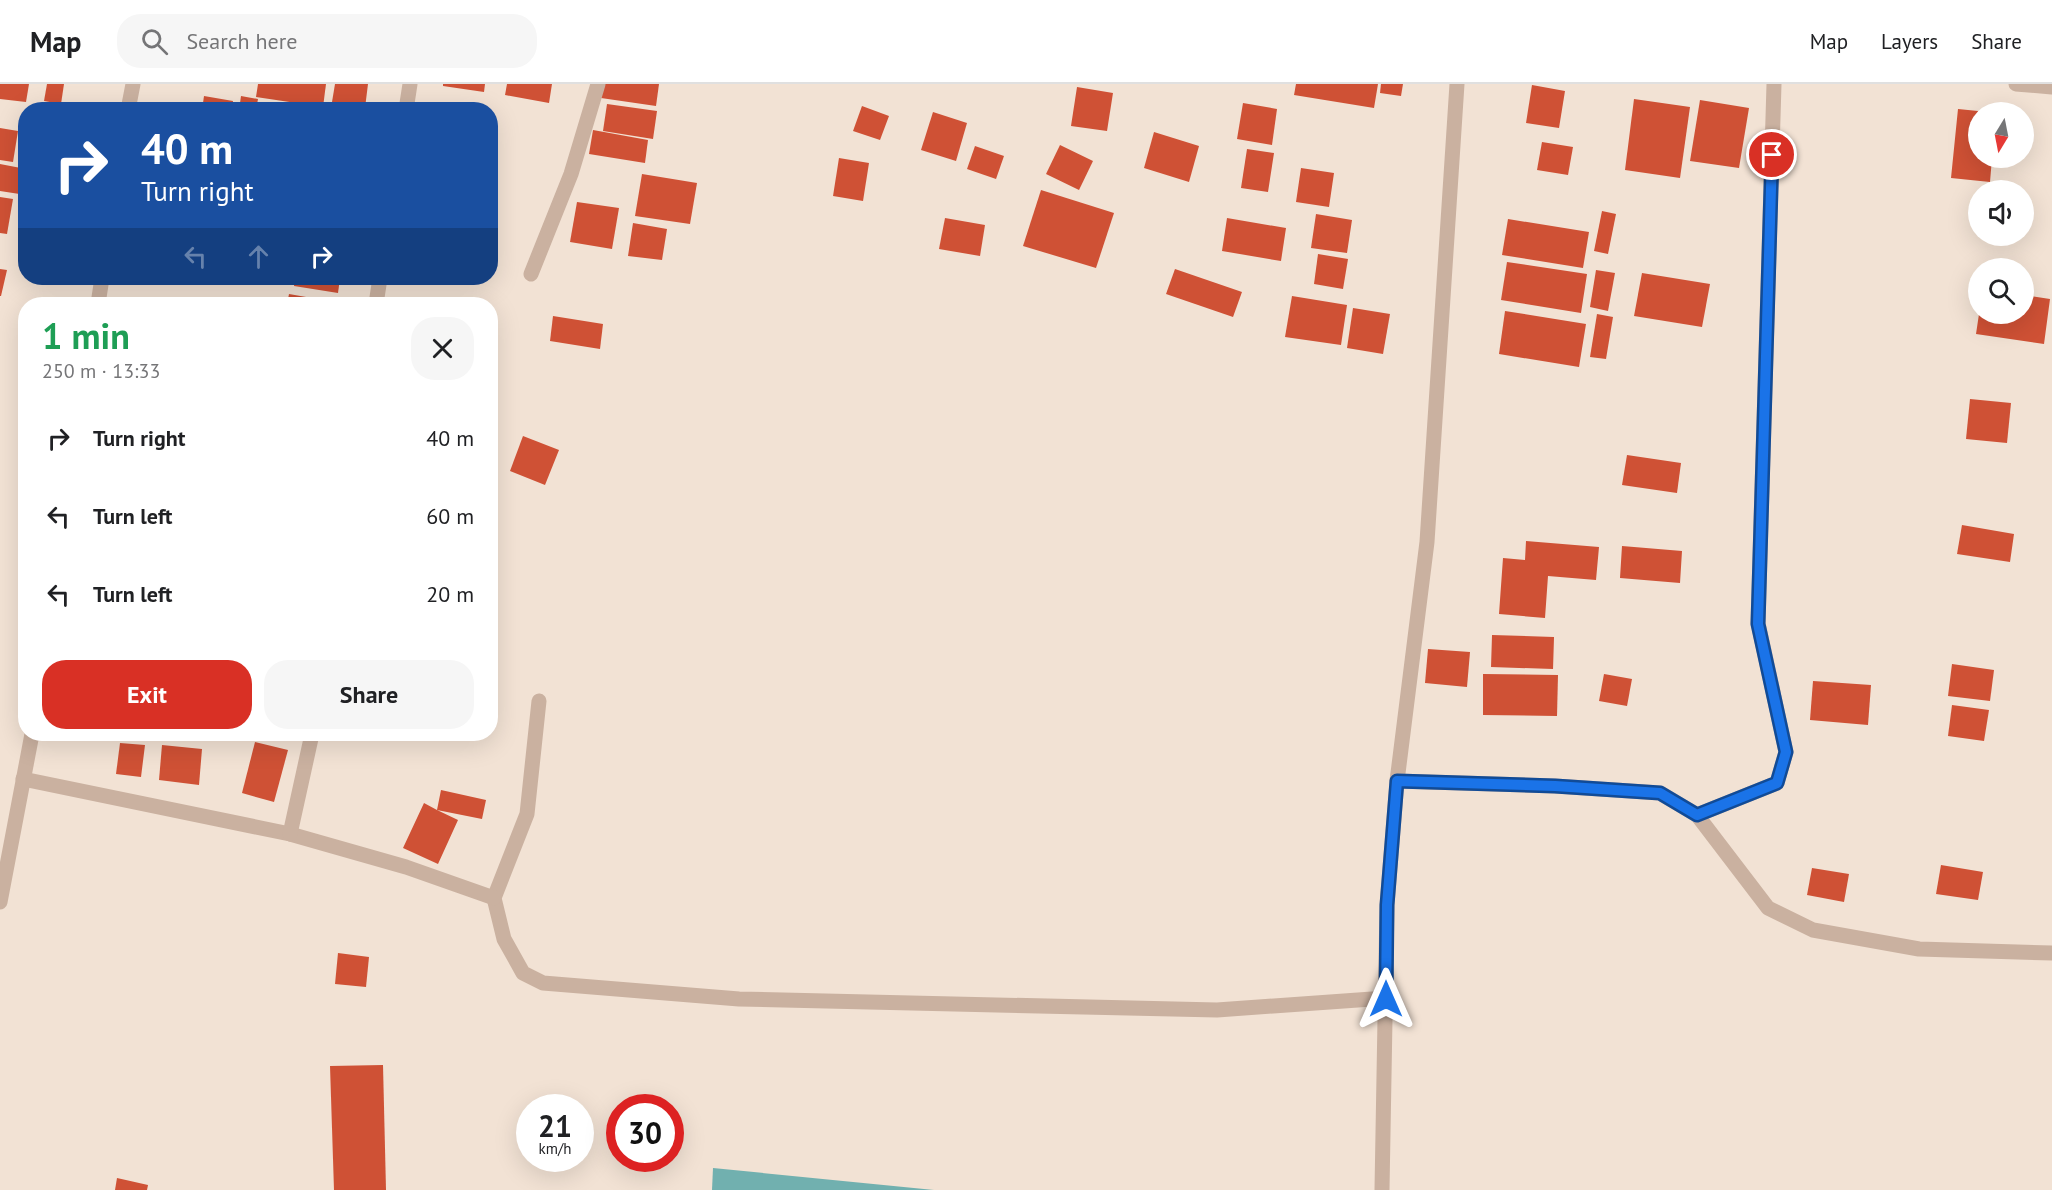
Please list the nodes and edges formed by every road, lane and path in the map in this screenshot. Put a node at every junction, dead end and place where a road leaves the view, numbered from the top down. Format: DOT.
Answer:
graph roads {
  1 [pos="133,84"];
  2 [pos="410,84"];
  3 [pos="597,84"];
  4 [pos="1457,84"];
  5 [pos="1774,84"];
  6 [pos="2016,84"];
  7 [pos="2052,87"];
  8 [pos="130,102"];
  9 [pos="407,102"];
  10 [pos="531,274"];
  11 [pos="539,701"];
  12 [pos="31,741"];
  13 [pos="310,741"];
  14 [pos="23,779"];
  15 [pos="1397,781"];
  16 [pos="1697,815"];
  17 [pos="290,834"];
  18 [pos="494,898"];
  19 [pos="0,903"];
  20 [pos="2052,953"];
  21 [pos="1386,999"];
  22 [pos="1382,1190"];
  1 -- 8 [label="street"];
  2 -- 9 [label="street"];
  3 -- 10 [label="street"];
  4 -- 15 [label="street"];
  5 -- 16 [label="street"];
  6 -- 7 [label="street"];
  11 -- 18 [label="street"];
  12 -- 14 [label="street"];
  13 -- 17 [label="street"];
  14 -- 17 [label="street"];
  14 -- 19 [label="street"];
  15 -- 16 [label="street"];
  15 -- 21 [label="street"];
  16 -- 20 [label="street"];
  17 -- 18 [label="street"];
  18 -- 21 [label="street"];
  21 -- 22 [label="street"];
}
